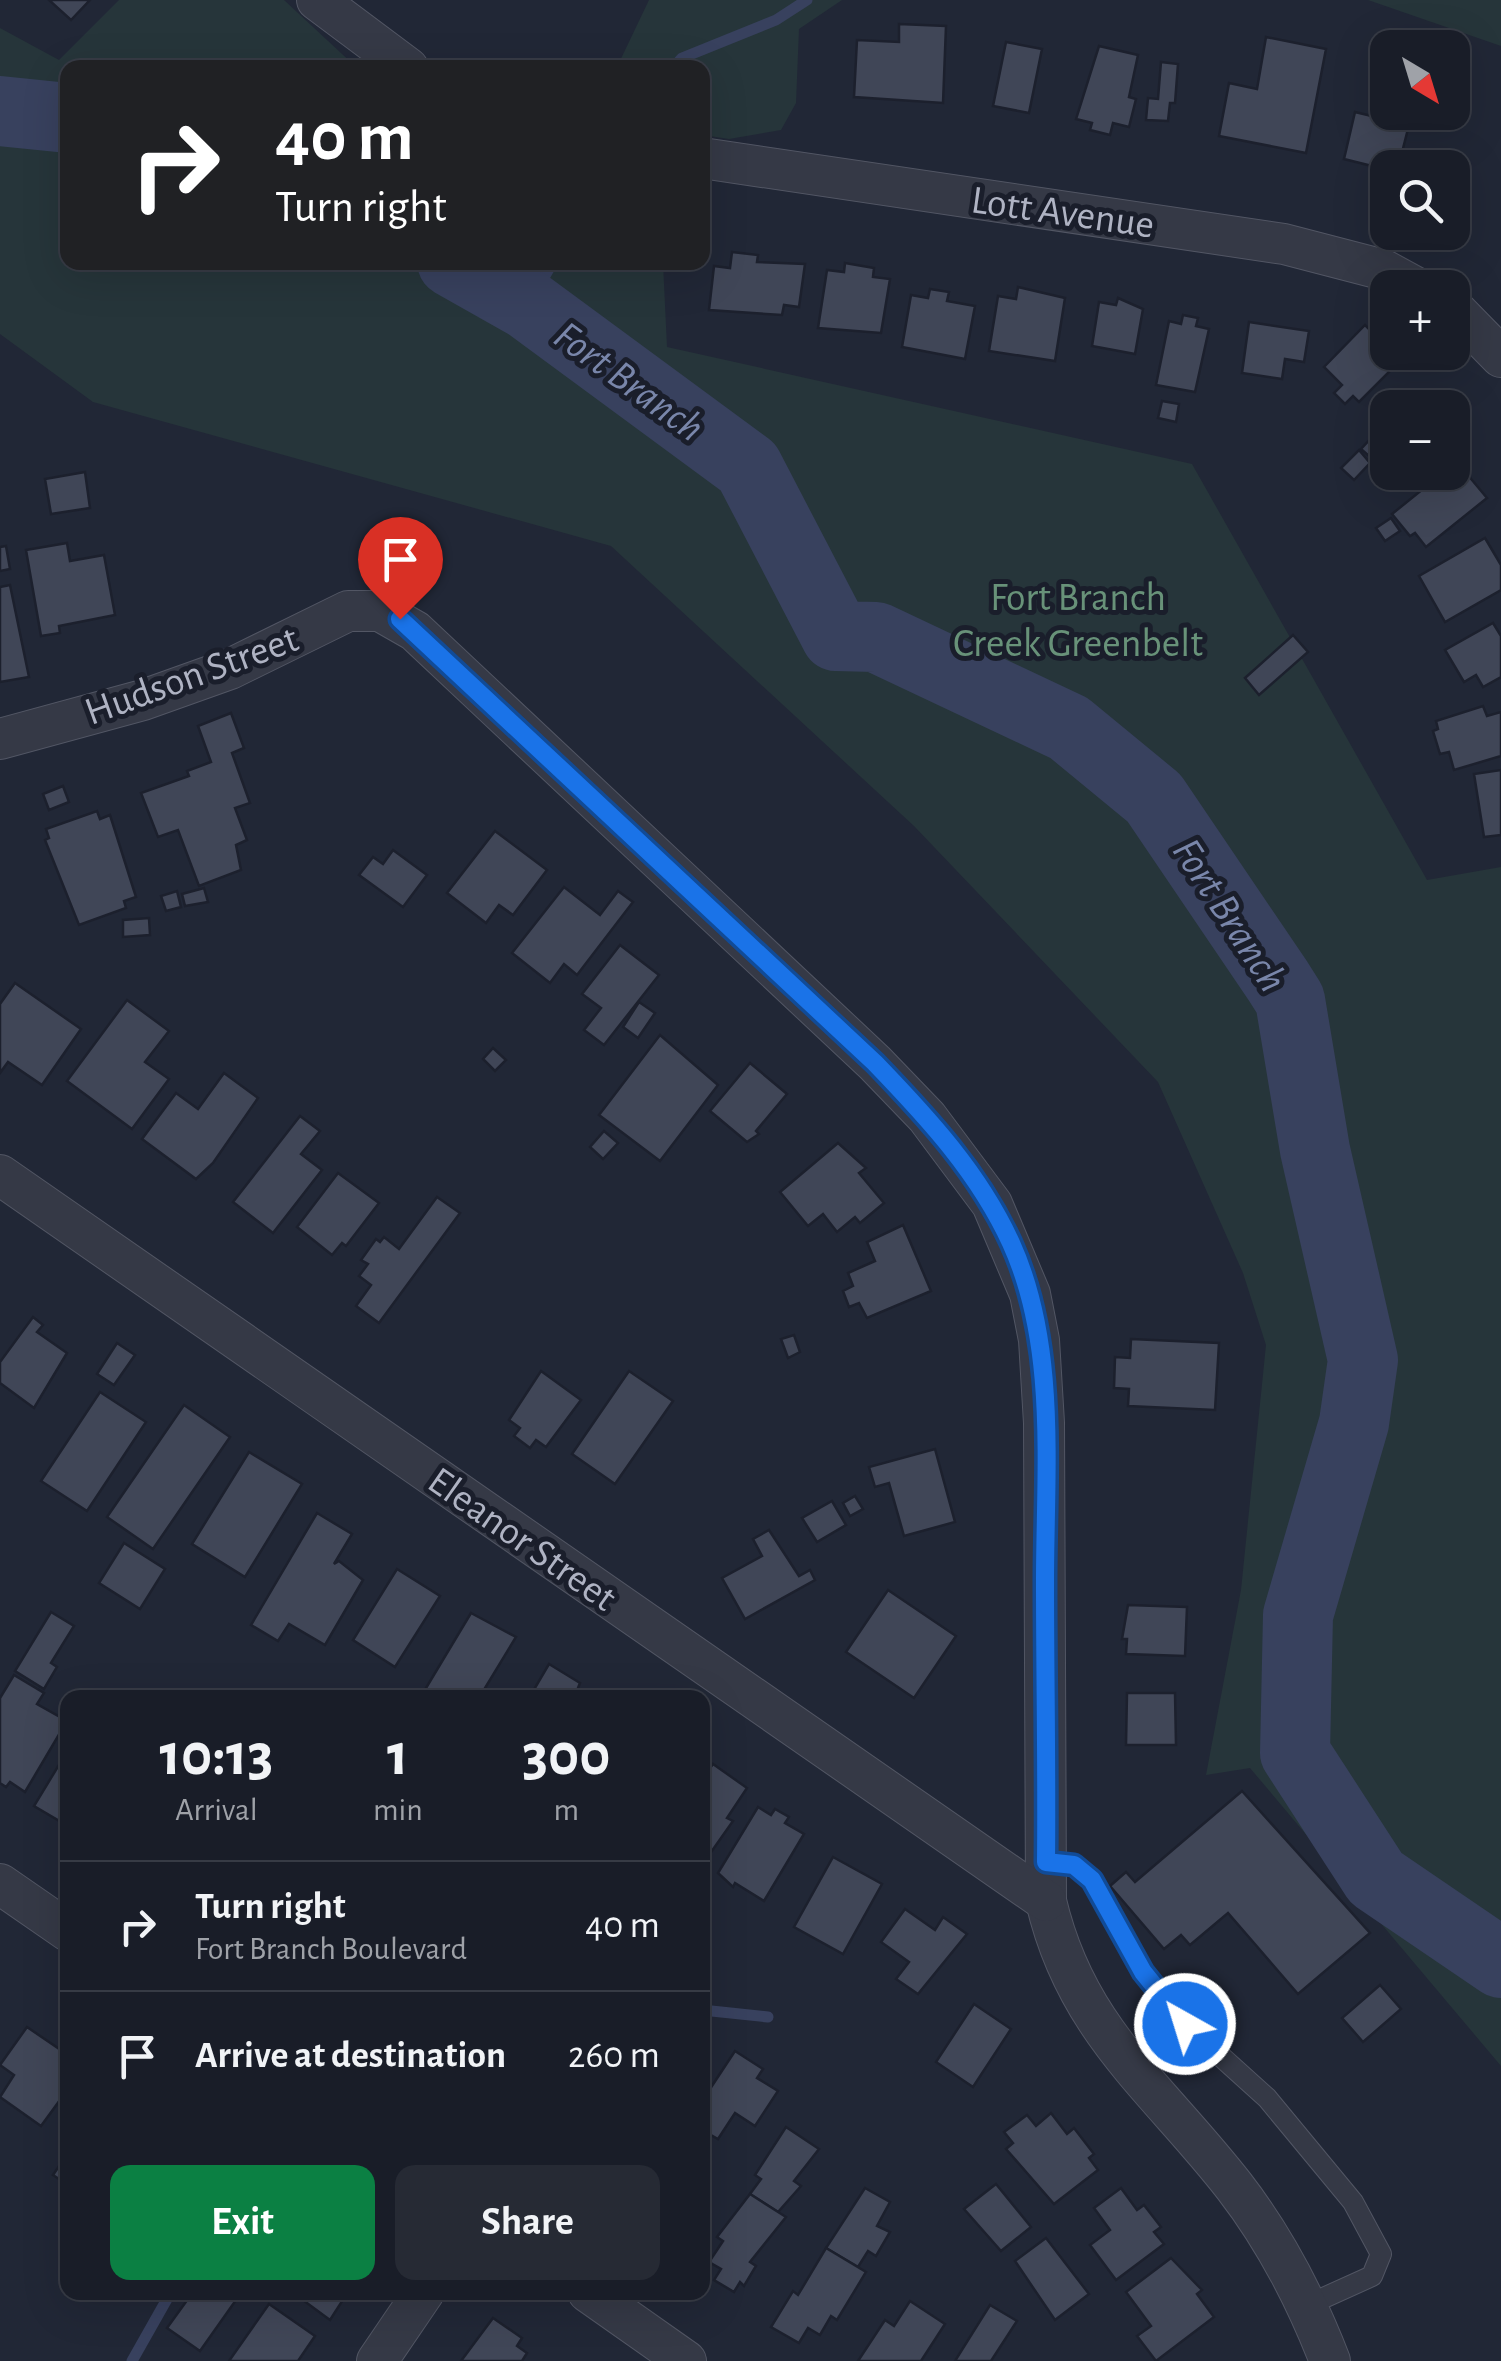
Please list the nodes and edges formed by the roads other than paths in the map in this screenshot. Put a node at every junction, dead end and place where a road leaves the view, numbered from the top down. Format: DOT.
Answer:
graph roads {
  1 [pos="317,0"];
  2 [pos="397,60"];
  3 [pos="710,159"];
  4 [pos="1384,270"];
  5 [pos="1470,325"];
  6 [pos="1501,357"];
  7 [pos="0,739"];
  8 [pos="0,1175"];
  9 [pos="1046,1881"];
  10 [pos="0,1884"];
  11 [pos="60,1925"];
  12 [pos="1185,2024"];
  13 [pos="1132,2068"];
  14 [pos="419,2300"];
  15 [pos="599,2300"];
  16 [pos="1308,2306"];
  17 [pos="377,2361"];
  18 [pos="686,2361"];
  19 [pos="1330,2361"];
  1 -- 2 [label="street"];
  3 -- 4 [label="street, Lott Avenue"];
  5 -- 6 [label="street"];
  7 -- 9 [label="street, Hudson Street"];
  8 -- 9 [label="street, Eleanor Street"];
  9 -- 12 [label="lane"];
  9 -- 13 [label="street"];
  10 -- 11 [label="street"];
  12 -- 13 [label="lane"];
  12 -- 16 [label="lane"];
  13 -- 16 [label="street"];
  14 -- 17 [label="street"];
  15 -- 18 [label="street"];
  16 -- 19 [label="street"];
}
